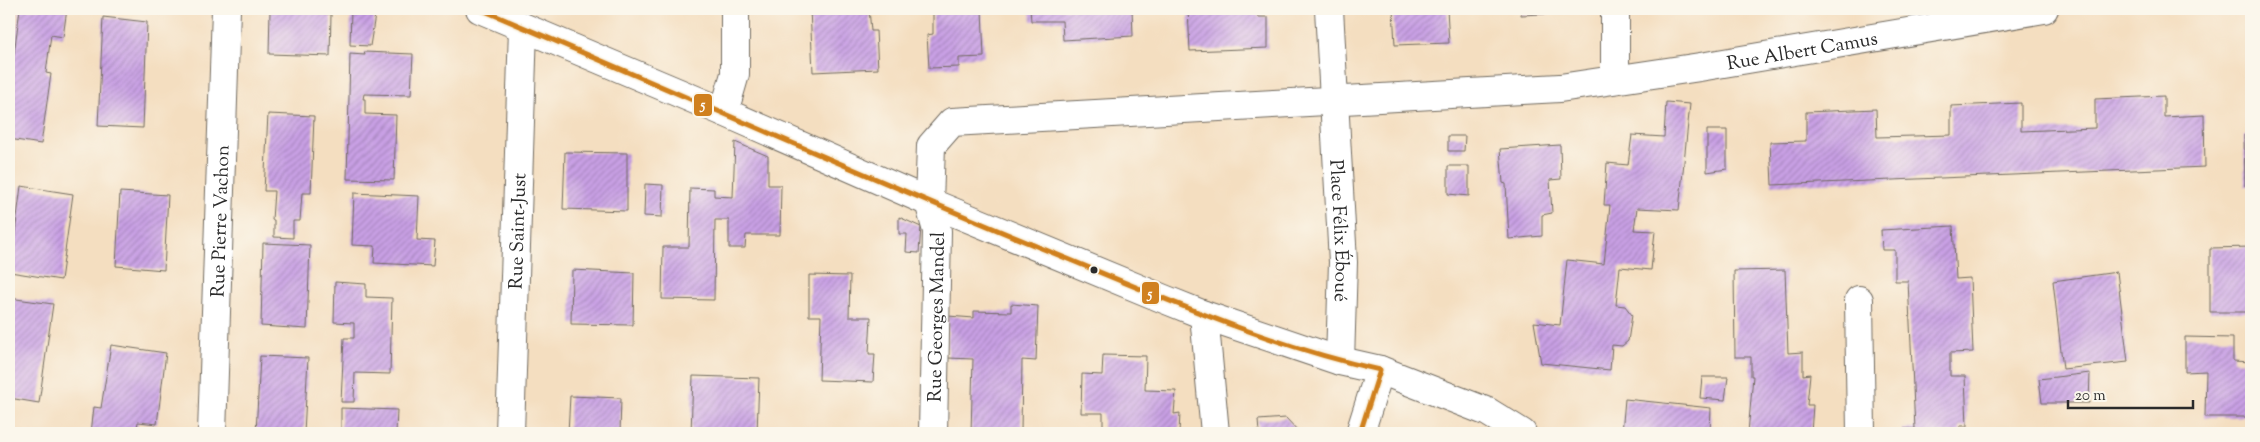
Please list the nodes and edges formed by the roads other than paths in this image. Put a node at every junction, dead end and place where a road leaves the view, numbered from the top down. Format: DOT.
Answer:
graph roads {
  1 [pos="226,9"];
  2 [pos="480,9"];
  3 [pos="735,9"];
  4 [pos="1330,9"];
  5 [pos="1615,9"];
  6 [pos="2044,9"];
  7 [pos="523,28"];
  8 [pos="1615,79"];
  9 [pos="1335,100"];
  10 [pos="724,112"];
  11 [pos="929,202"];
  12 [pos="1859,300"];
  13 [pos="1204,315"];
  14 [pos="1340,361"];
  15 [pos="1380,370"];
  16 [pos="212,433"];
  17 [pos="510,433"];
  18 [pos="933,433"];
  19 [pos="1215,433"];
  20 [pos="1360,433"];
  21 [pos="1522,433"];
  22 [pos="1861,433"];
  1 -- 16 [label="street, Rue Pierre Vachon"];
  2 -- 7 [label="street"];
  3 -- 10 [label="street"];
  4 -- 9 [label="street, Place Félix Éboué"];
  5 -- 8 [label="street"];
  6 -- 8 [label="street, Rue Albert Camus"];
  7 -- 10 [label="street"];
  7 -- 17 [label="street, Rue Saint-Just"];
  8 -- 9 [label="street, Rue Albert Camus"];
  9 -- 11 [label="street, Rue Georges Mandel"];
  9 -- 14 [label="street, Place Félix Éboué"];
  10 -- 11 [label="street"];
  11 -- 13 [label="street"];
  11 -- 18 [label="street, Rue Georges Mandel"];
  12 -- 22 [label="street"];
  13 -- 14 [label="street"];
  13 -- 19 [label="street"];
  14 -- 15 [label="street"];
  15 -- 20 [label="street"];
  15 -- 21 [label="street"];
}
